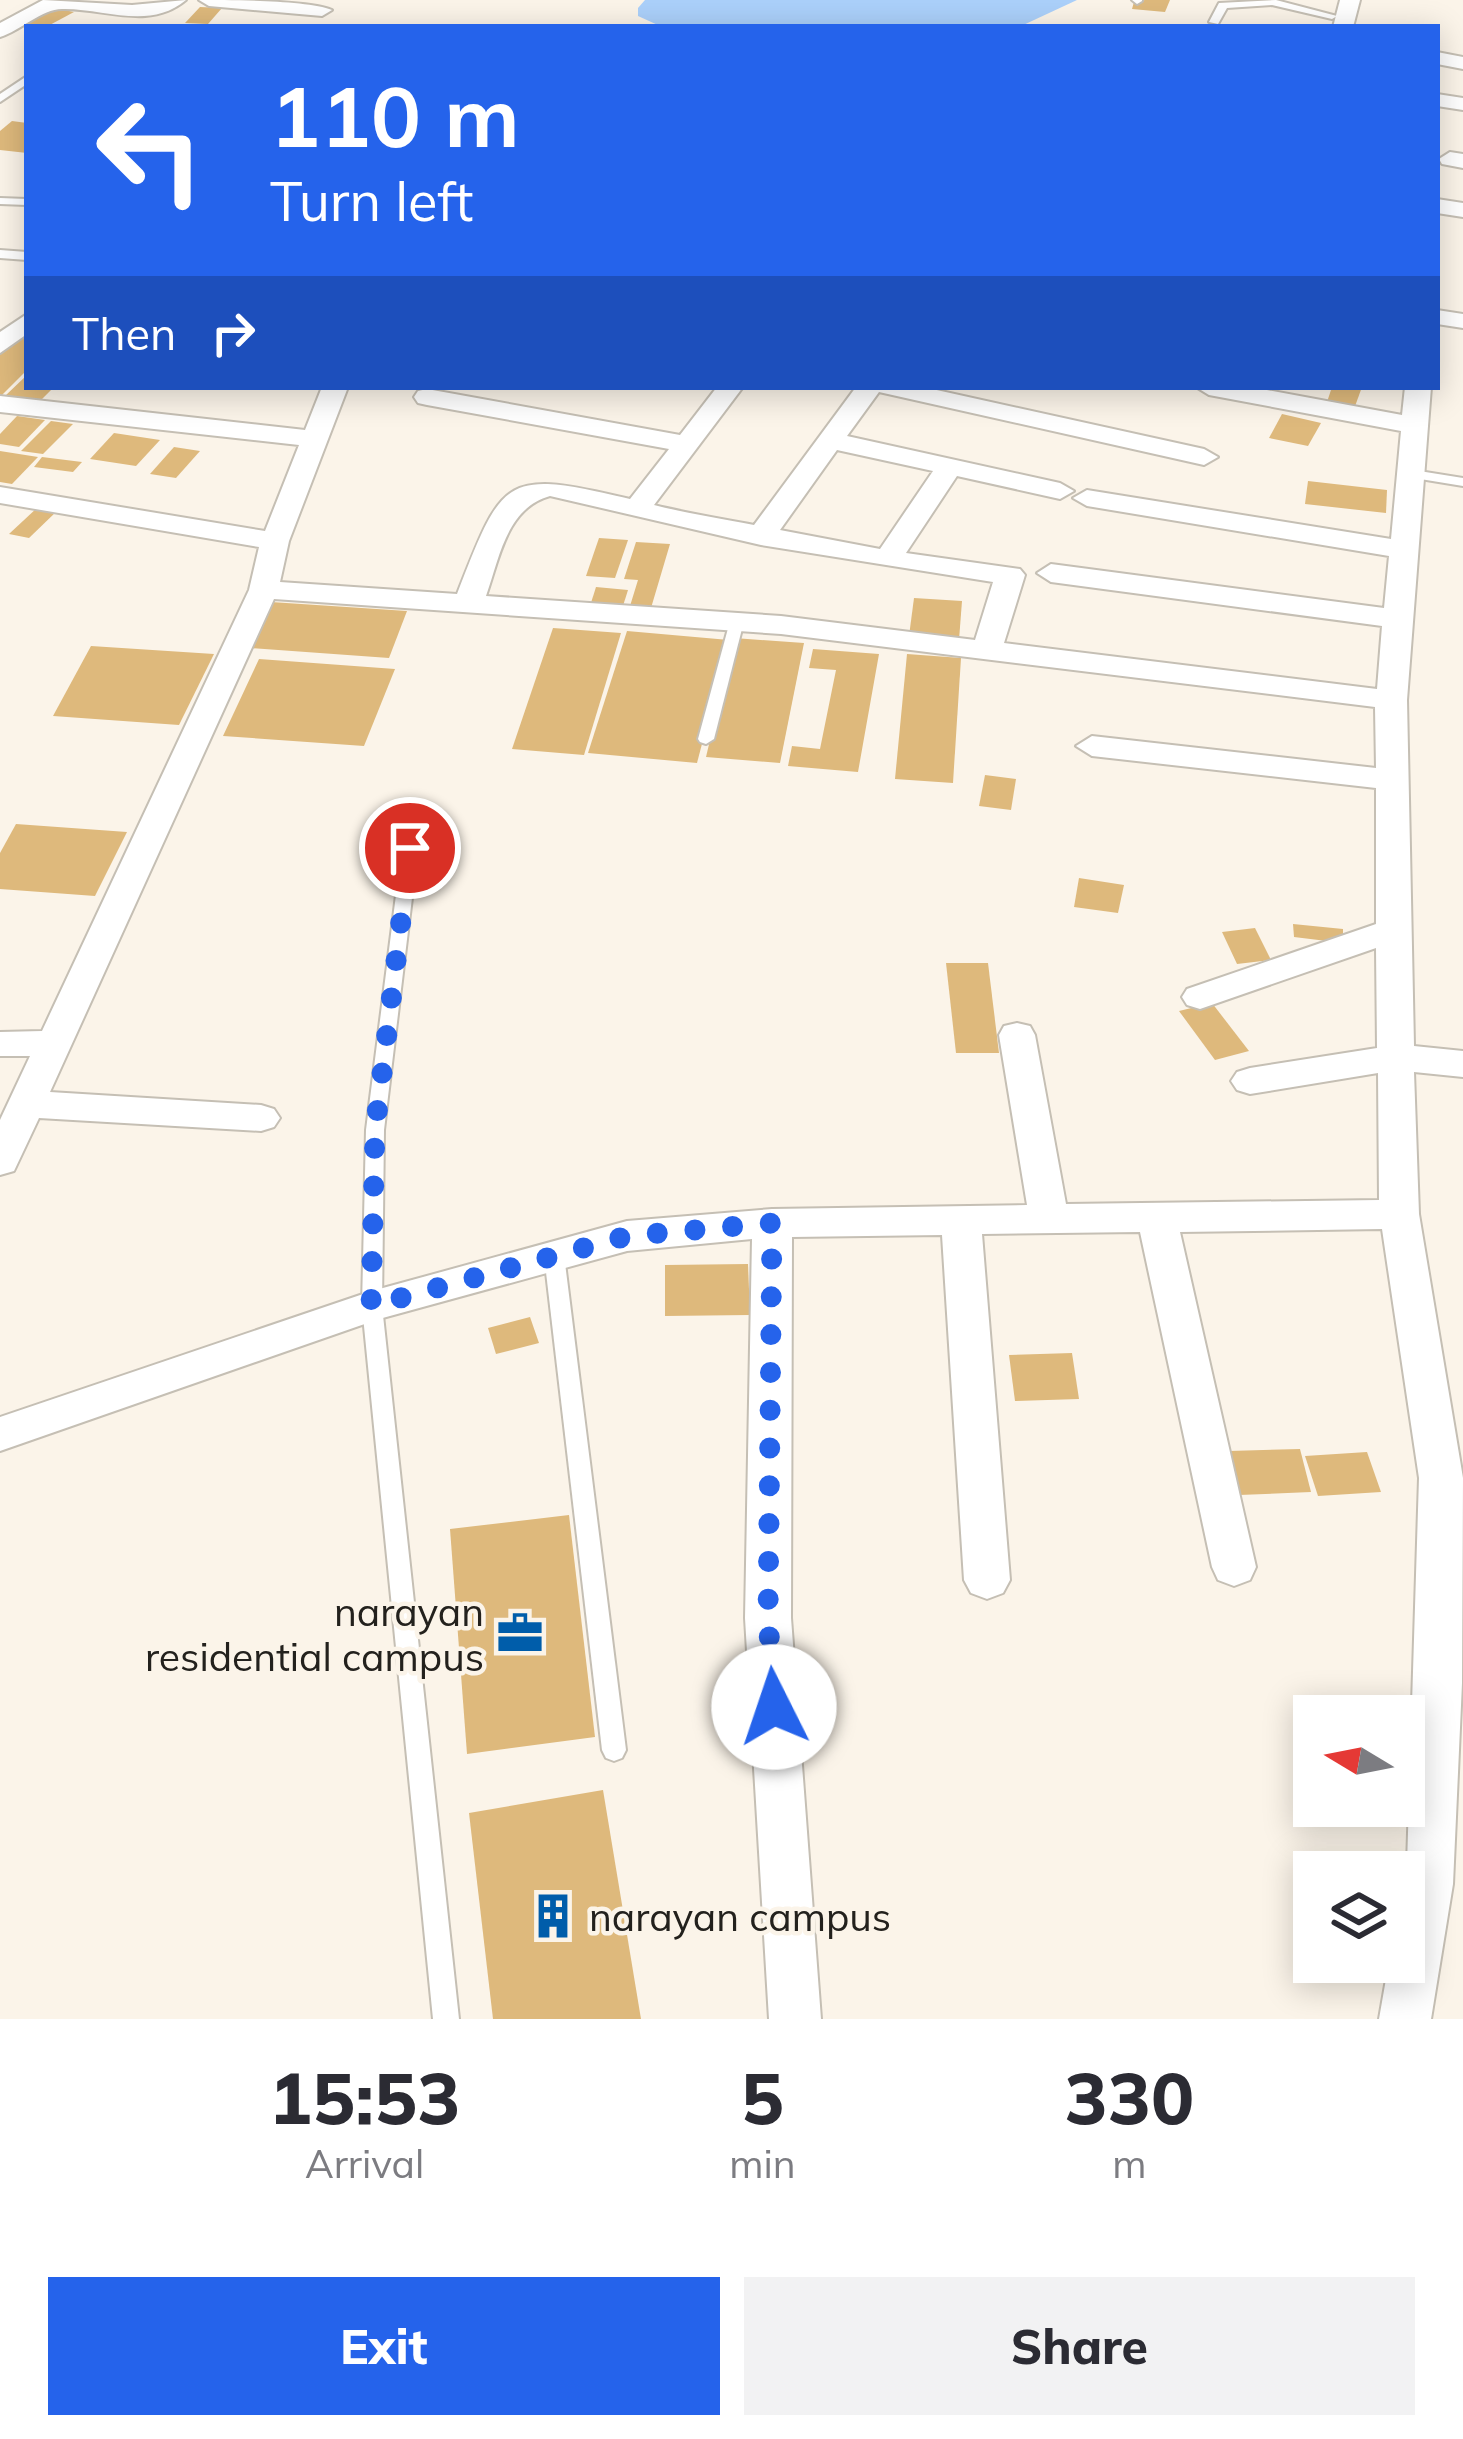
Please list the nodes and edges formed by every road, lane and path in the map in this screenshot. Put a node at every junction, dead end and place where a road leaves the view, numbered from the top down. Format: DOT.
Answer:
graph roads {
  1 [pos="176,0"];
  2 [pos="208,0"];
  3 [pos="1298,0"];
  4 [pos="57,1"];
  5 [pos="322,10"];
  6 [pos="1342,16"];
  7 [pos="1214,22"];
  8 [pos="0,31"];
  9 [pos="334,390"];
  10 [pos="728,390"];
  11 [pos="867,390"];
  12 [pos="902,390"];
  13 [pos="1271,390"];
  14 [pos="427,397"];
  15 [pos="1417,397"];
  16 [pos="0,404"];
  17 [pos="315,439"];
  18 [pos="830,440"];
  19 [pos="687,444"];
  20 [pos="1204,457"];
  21 [pos="950,467"];
  22 [pos="1414,474"];
  23 [pos="1463,482"];
  24 [pos="0,495"];
  25 [pos="638,509"];
  26 [pos="760,536"];
  27 [pos="275,541"];
  28 [pos="1405,550"];
  29 [pos="887,559"];
  30 [pos="1051,573"];
  31 [pos="264,590"];
  32 [pos="469,601"];
  33 [pos="1400,619"];
  34 [pos="737,621"];
  35 [pos="988,647"];
  36 [pos="1391,700"];
  37 [pos="706,740"];
  38 [pos="1092,746"];
  39 [pos="1392,781"];
  40 [pos="410,848"];
  41 [pos="1393,930"];
  42 [pos="1200,997"];
  43 [pos="1017,1035"];
  44 [pos="57,1043"];
  45 [pos="0,1044"];
  46 [pos="1396,1057"];
  47 [pos="1463,1064"];
  48 [pos="1250,1082"];
  49 [pos="28,1104"];
  50 [pos="261,1118"];
  51 [pos="0,1161"];
  52 [pos="1399,1214"];
  53 [pos="1048,1216"];
  54 [pos="1157,1218"];
  55 [pos="961,1222"];
  56 [pos="772,1223"];
  57 [pos="554,1255"];
  58 [pos="371,1306"];
  59 [pos="0,1434"];
  60 [pos="1452,1497"];
  61 [pos="1234,1567"];
  62 [pos="987,1580"];
  63 [pos="1451,1684"];
  64 [pos="614,1750"];
  65 [pos="1446,1886"];
  66 [pos="446,2019"];
  67 [pos="795,2019"];
  68 [pos="1406,2019"];
  1 -- 4 [label="street"];
  2 -- 5 [label="street"];
  3 -- 6 [label="lane"];
  4 -- 8 [label="street"];
  6 -- 7 [label="lane"];
  9 -- 17 [label="street"];
  10 -- 19 [label="street"];
  11 -- 18 [label="street"];
  12 -- 20 [label="street"];
  13 -- 15 [label="street"];
  14 -- 19 [label="street"];
  15 -- 22 [label="street"];
  16 -- 17 [label="street"];
  17 -- 27 [label="street"];
  18 -- 21 [label="street"];
  18 -- 26 [label="street"];
  19 -- 25 [label="street"];
  21 -- 28 [label="street"];
  21 -- 29 [label="street"];
  22 -- 23 [label="lane"];
  22 -- 28 [label="street"];
  24 -- 27 [label="street"];
  25 -- 26 [label="street"];
  25 -- 32 [label="street"];
  26 -- 29 [label="street"];
  27 -- 31 [label="street"];
  28 -- 33 [label="street"];
  29 -- 35 [label="street"];
  30 -- 33 [label="street"];
  31 -- 32 [label="street"];
  31 -- 44 [label="street"];
  32 -- 34 [label="street"];
  33 -- 36 [label="street"];
  34 -- 35 [label="street"];
  34 -- 37 [label="lane"];
  35 -- 36 [label="street"];
  36 -- 39 [label="street"];
  38 -- 39 [label="street"];
  39 -- 41 [label="street"];
  40 -- 58 [label="lane"];
  41 -- 42 [label="street"];
  41 -- 46 [label="street"];
  43 -- 53 [label="street"];
  44 -- 45 [label="street"];
  44 -- 49 [label="street"];
  46 -- 47 [label="street"];
  46 -- 48 [label="street"];
  46 -- 52 [label="street"];
  49 -- 50 [label="street"];
  49 -- 51 [label="street"];
  52 -- 54 [label="street"];
  52 -- 60 [label="street"];
  53 -- 54 [label="street"];
  53 -- 55 [label="street"];
  54 -- 61 [label="street"];
  55 -- 56 [label="street"];
  55 -- 62 [label="street"];
  56 -- 57 [label="street"];
  56 -- 67 [label="street"];
  57 -- 58 [label="street"];
  57 -- 64 [label="lane"];
  58 -- 59 [label="street"];
  58 -- 66 [label="lane"];
  60 -- 63 [label="street"];
  63 -- 65 [label="street"];
  65 -- 68 [label="street"];
}
